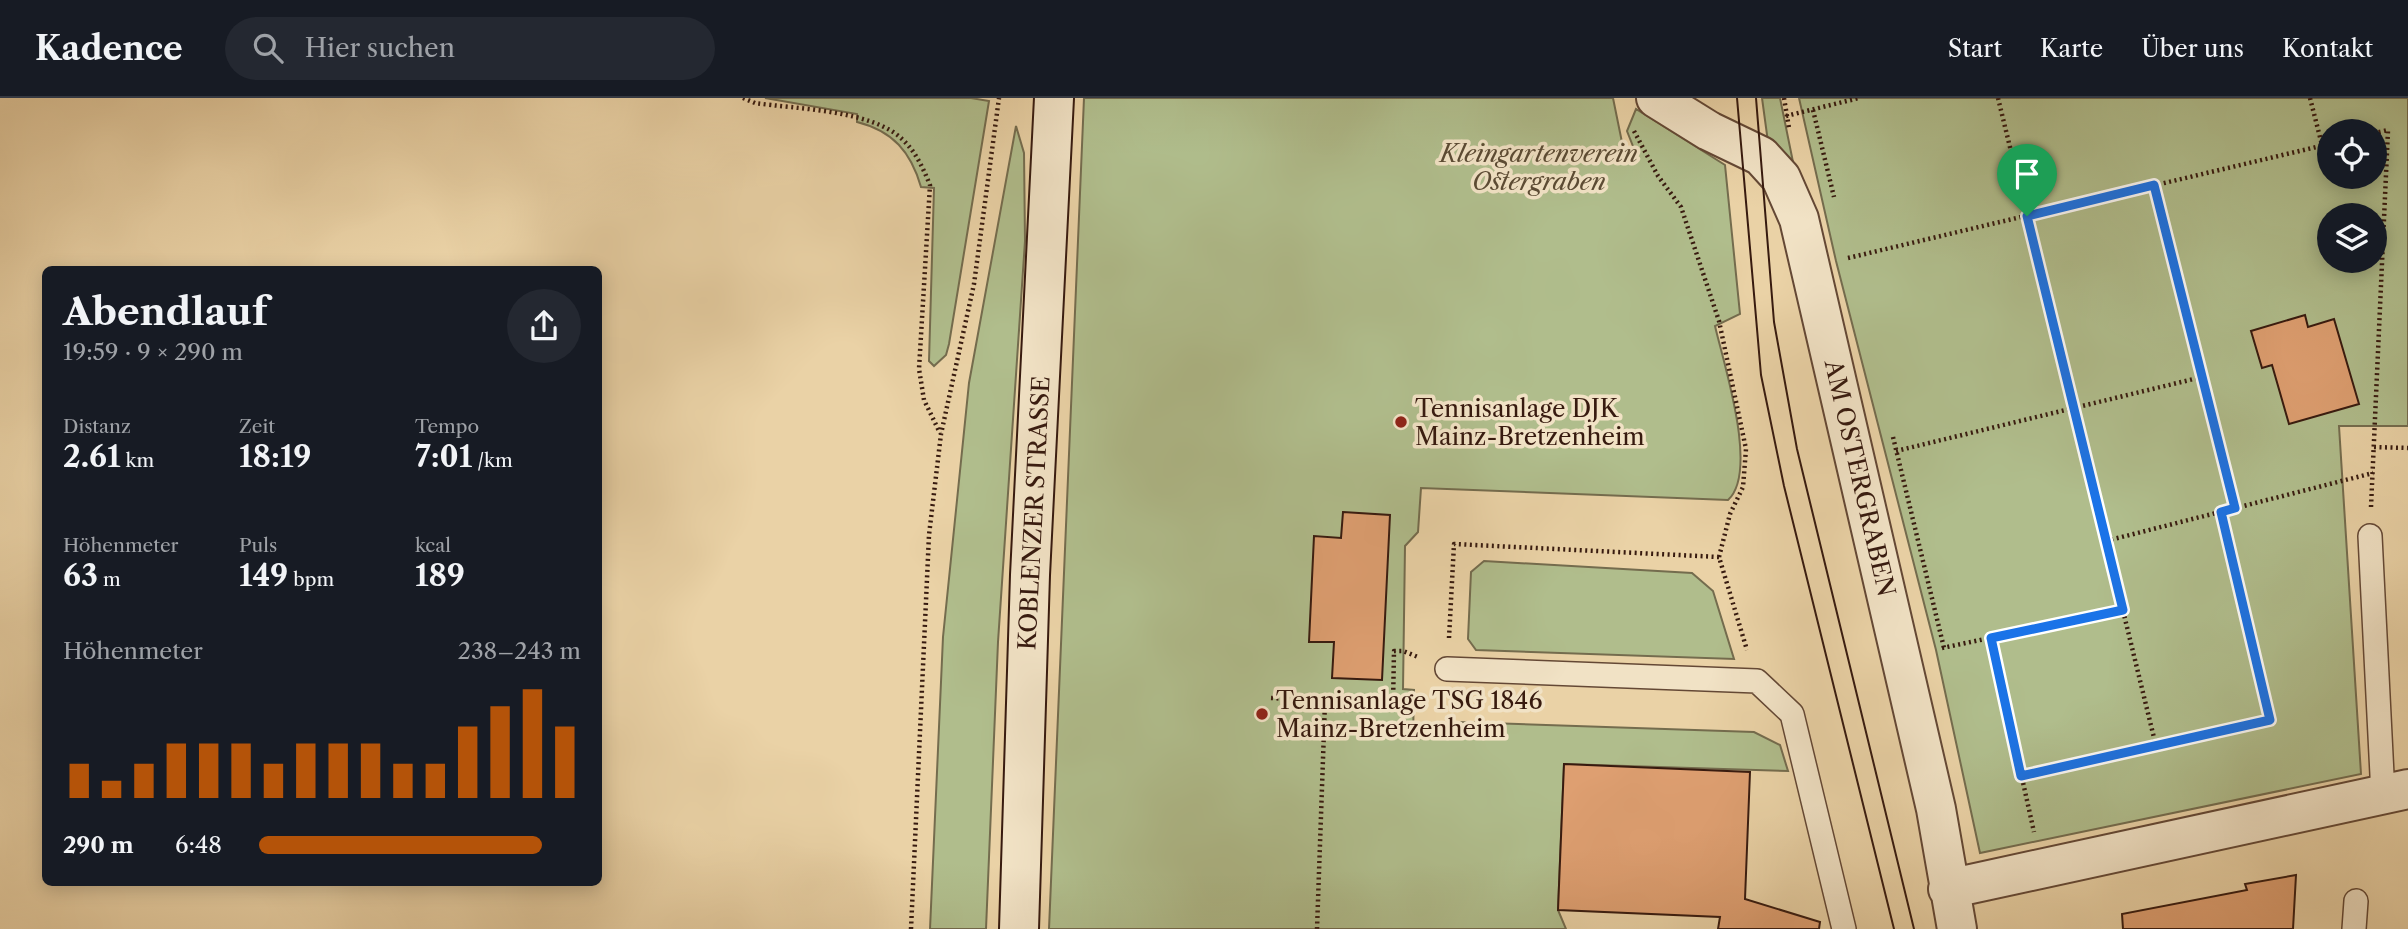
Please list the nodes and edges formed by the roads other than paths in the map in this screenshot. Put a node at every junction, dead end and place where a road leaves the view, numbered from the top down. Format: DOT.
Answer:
graph roads {
  1 [pos="1054,98"];
  2 [pos="1656,98"];
  3 [pos="2370,536"];
  4 [pos="1447,669"];
  5 [pos="2395,792"];
  6 [pos="1948,889"];
  7 [pos="2356,901"];
  8 [pos="1019,929"];
  9 [pos="1844,929"];
  10 [pos="1957,929"];
  11 [pos="2354,929"];
  1 -- 8 [label="street, KOBLENZER STRASSE"];
  2 -- 6 [label="street, AM OSTERGRABEN"];
  3 -- 5 [label="lane"];
  4 -- 9 [label="lane"];
  5 -- 6 [label="street"];
  6 -- 10 [label="street, AM OSTERGRABEN"];
  7 -- 11 [label="lane"];
}
